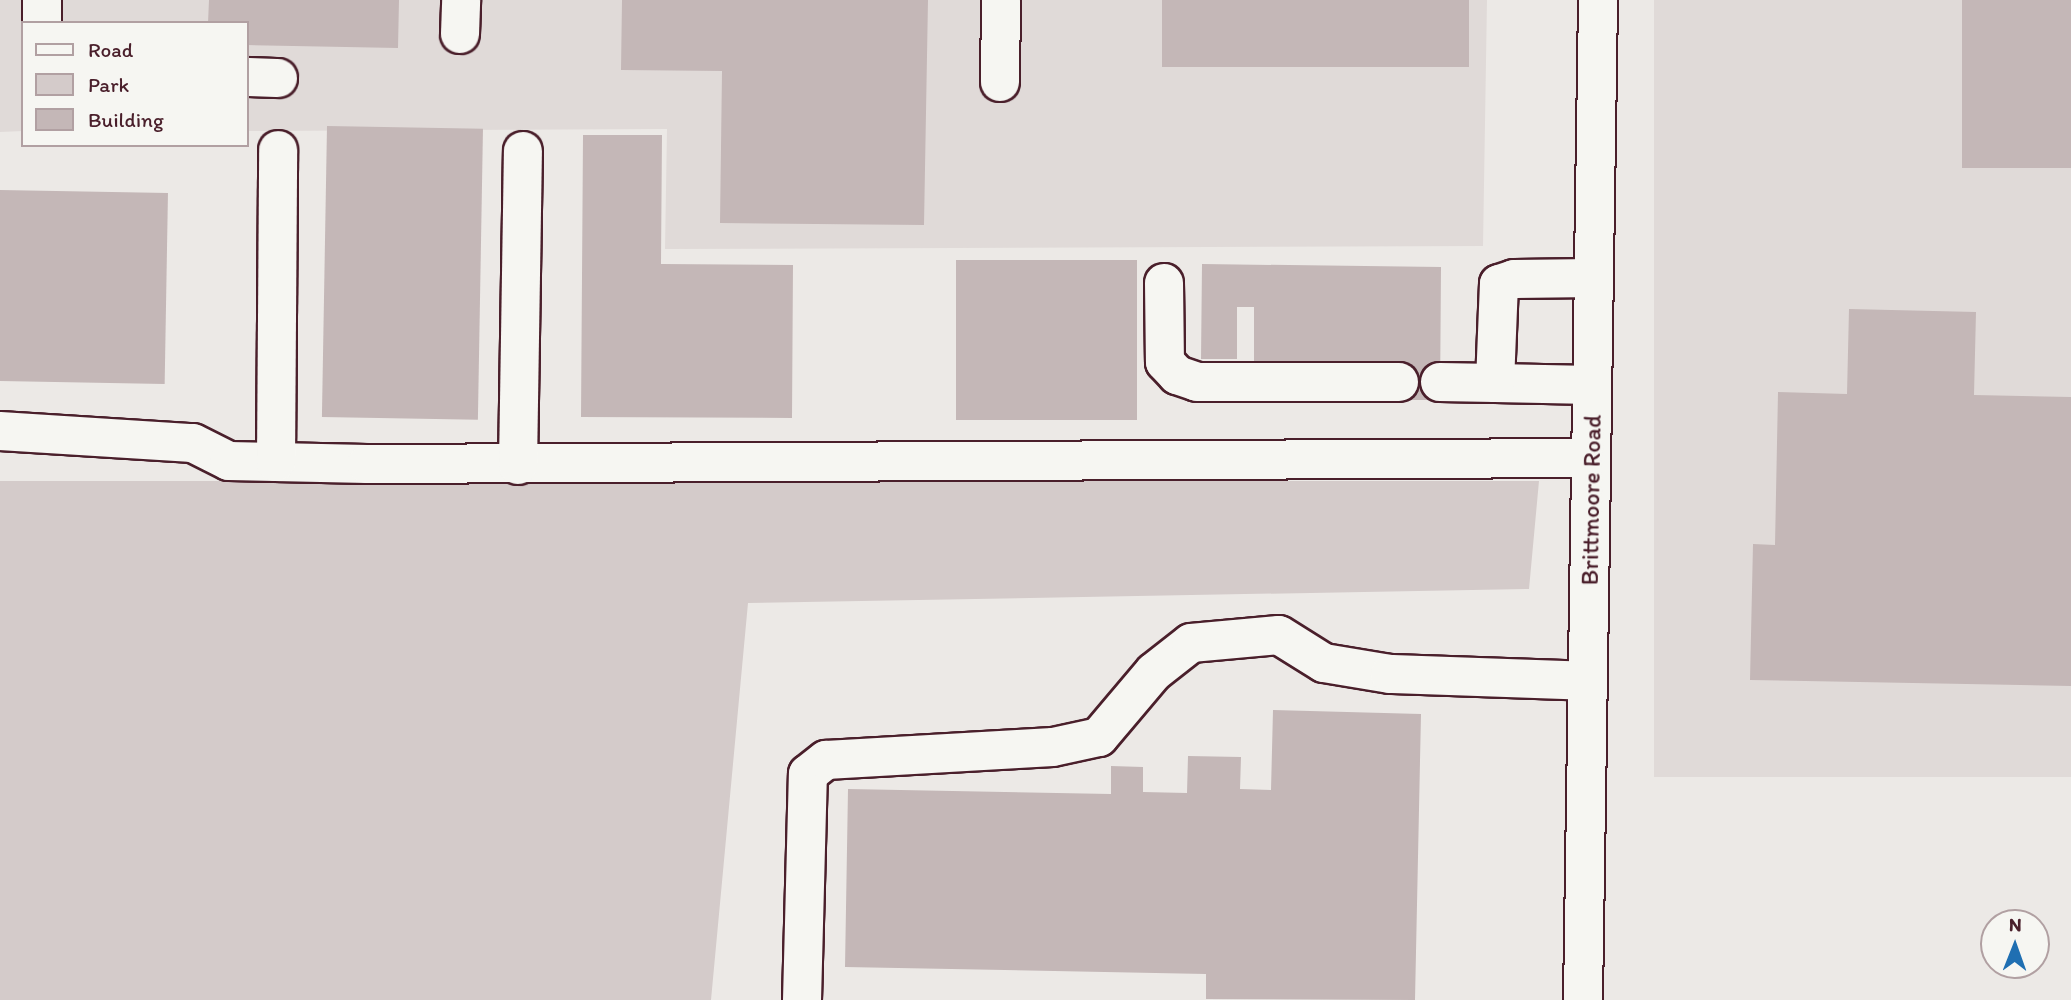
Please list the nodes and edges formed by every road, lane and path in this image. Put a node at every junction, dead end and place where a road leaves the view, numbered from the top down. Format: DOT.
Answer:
graph roads {
  1 [pos="42,0"];
  2 [pos="1001,0"];
  3 [pos="1598,0"];
  4 [pos="41,21"];
  5 [pos="1000,82"];
  6 [pos="278,150"];
  7 [pos="523,151"];
  8 [pos="1594,278"];
  9 [pos="1164,282"];
  10 [pos="1399,382"];
  11 [pos="1440,382"];
  12 [pos="1494,383"];
  13 [pos="1592,385"];
  14 [pos="0,431"];
  15 [pos="1591,458"];
  16 [pos="276,462"];
  17 [pos="517,465"];
  18 [pos="1588,681"];
  19 [pos="803,1000"];
  20 [pos="1583,1000"];
  1 -- 4 [label="main road"];
  2 -- 5 [label="main road"];
  3 -- 8 [label="main road, Brittmoore Road"];
  6 -- 16 [label="main road"];
  7 -- 17 [label="main road"];
  8 -- 12 [label="main road"];
  8 -- 13 [label="main road, Brittmoore Road"];
  9 -- 10 [label="main road"];
  11 -- 12 [label="main road"];
  12 -- 13 [label="main road"];
  13 -- 15 [label="main road, Brittmoore Road"];
  14 -- 16 [label="main road"];
  15 -- 17 [label="main road"];
  15 -- 18 [label="main road, Brittmoore Road"];
  16 -- 17 [label="main road"];
  18 -- 19 [label="main road"];
  18 -- 20 [label="main road, Brittmoore Road"];
}
